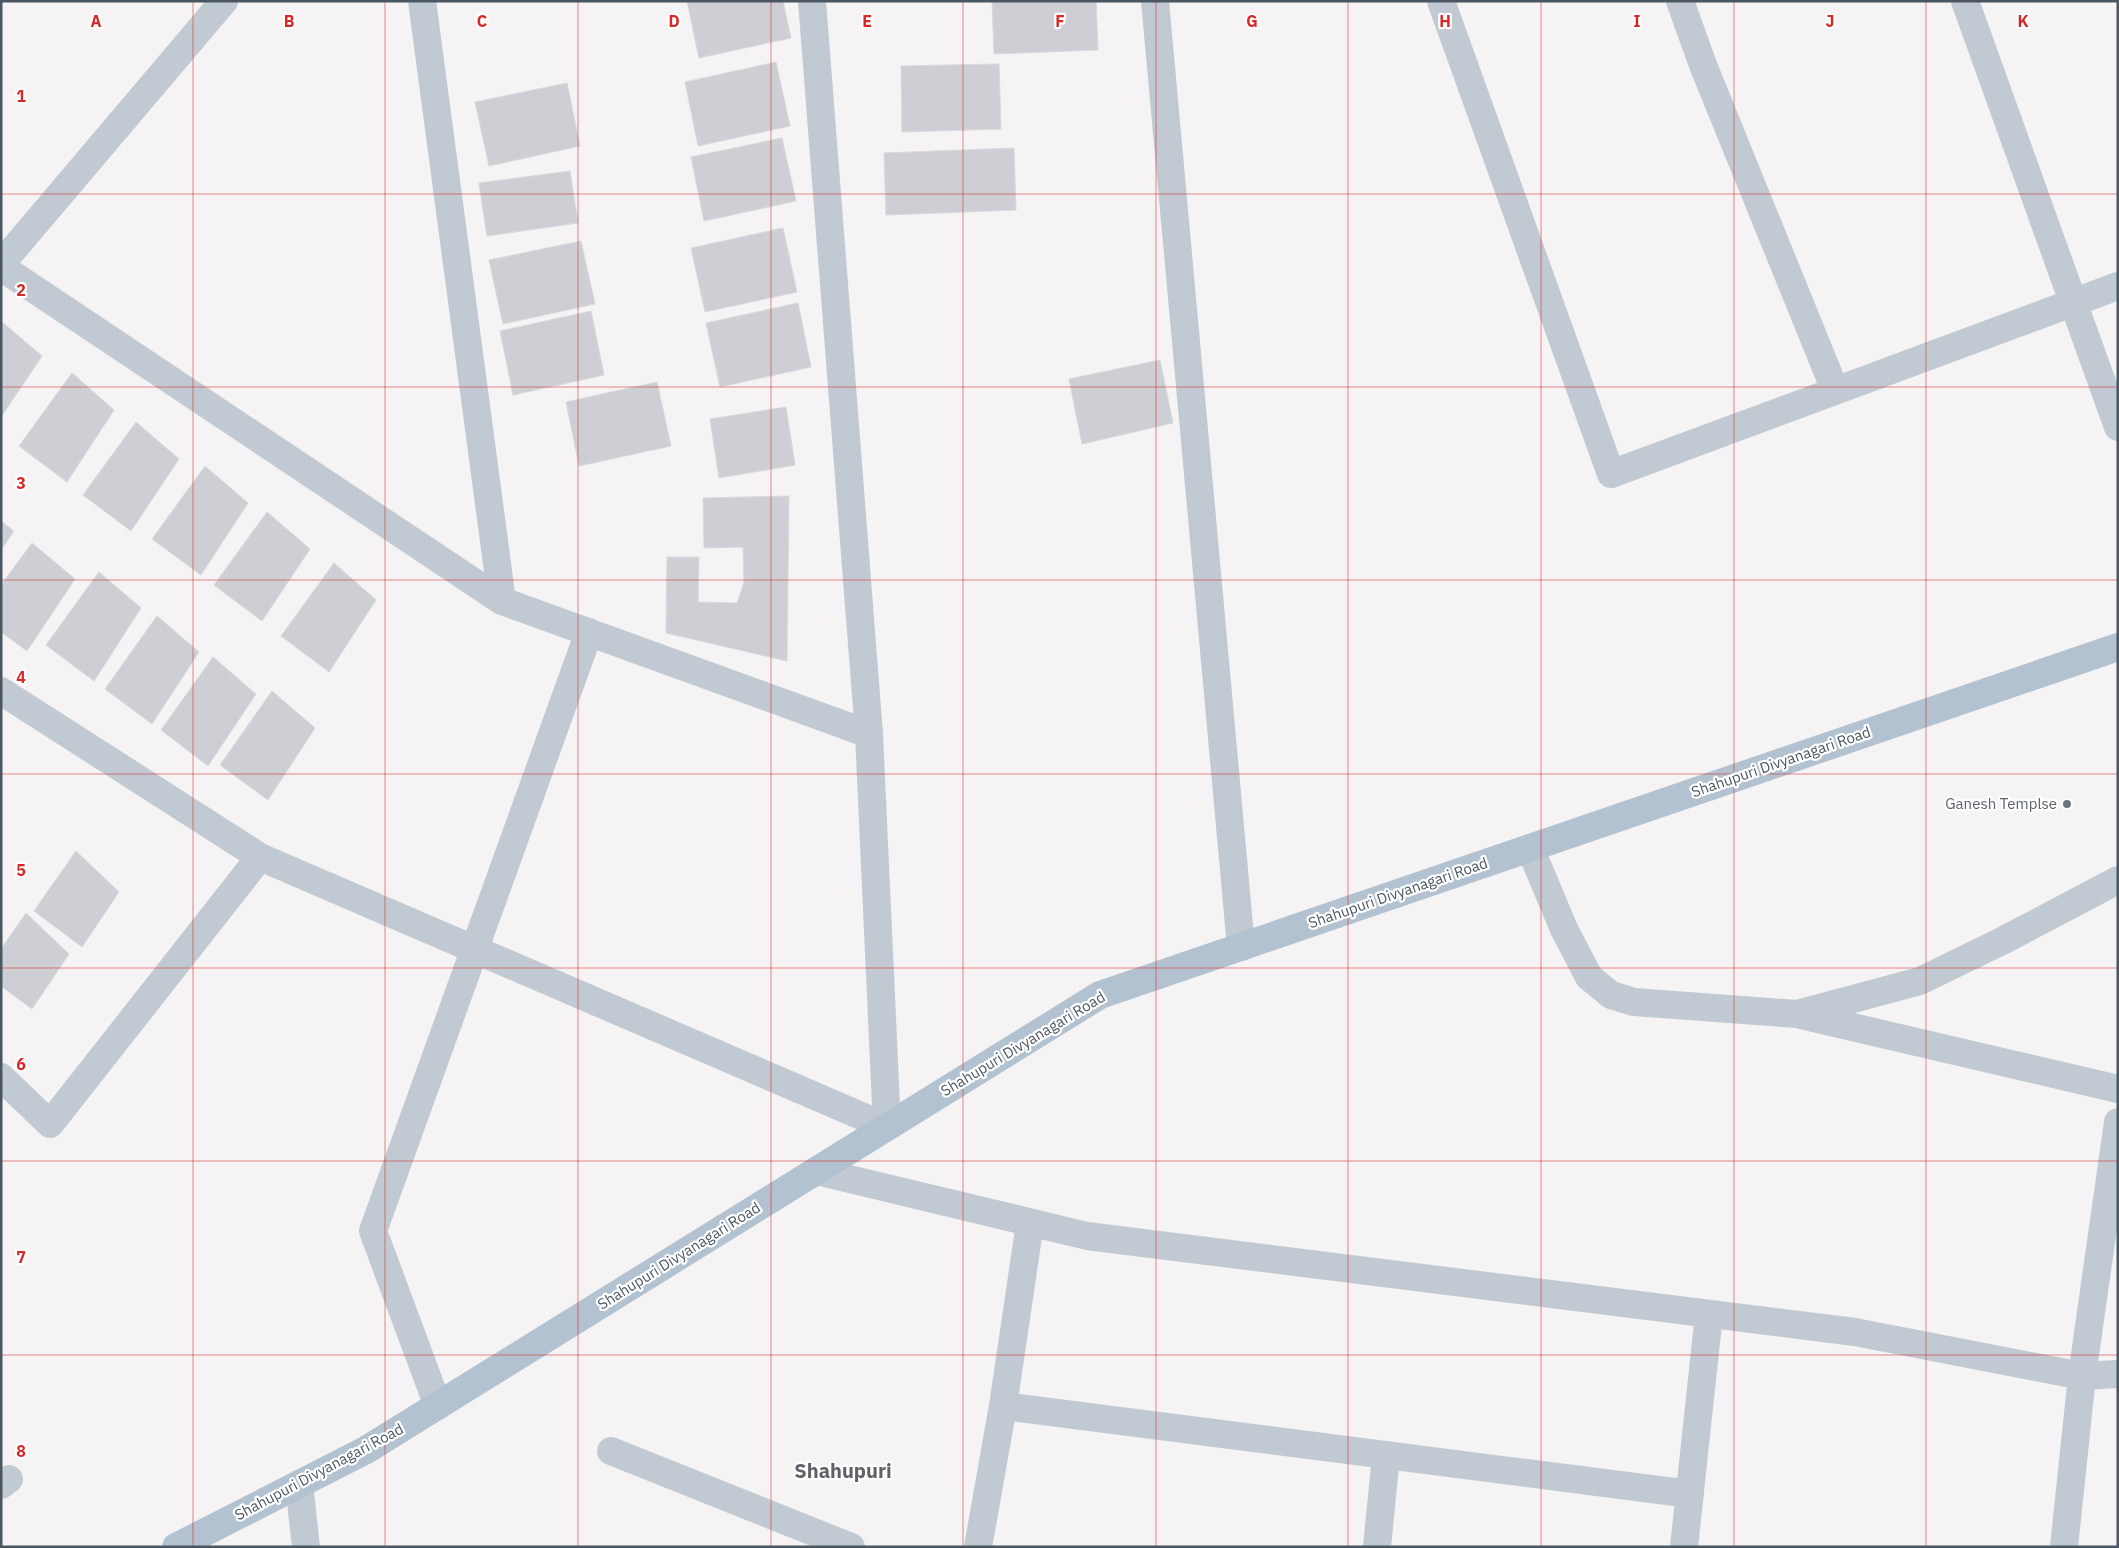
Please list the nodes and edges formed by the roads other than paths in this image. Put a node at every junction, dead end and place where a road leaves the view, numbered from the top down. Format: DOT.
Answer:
graph roads {
  1 [pos="224,1"];
  2 [pos="422,1"];
  3 [pos="812,1"];
  4 [pos="1155,1"];
  5 [pos="1441,1"];
  6 [pos="1680,1"];
  7 [pos="1965,1"];
  8 [pos="1,266"];
  9 [pos="2118,286"];
  10 [pos="2072,301"];
  11 [pos="1835,390"];
  12 [pos="2118,427"];
  13 [pos="502,600"];
  14 [pos="589,632"];
  15 [pos="2118,647"];
  16 [pos="1,691"];
  17 [pos="869,734"];
  18 [pos="1530,848"];
  19 [pos="260,857"];
  20 [pos="2118,880"];
  21 [pos="1241,947"];
  22 [pos="474,950"];
  23 [pos="1797,1014"];
  24 [pos="1,1077"];
  25 [pos="2118,1089"];
  26 [pos="2118,1122"];
  27 [pos="886,1127"];
  28 [pos="816,1171"];
  29 [pos="1030,1223"];
  30 [pos="1709,1314"];
  31 [pos="2118,1374"];
  32 [pos="2082,1376"];
  33 [pos="438,1406"];
  34 [pos="1003,1406"];
  35 [pos="611,1450"];
  36 [pos="1386,1455"];
  37 [pos="299,1484"];
  38 [pos="1690,1494"];
  39 [pos="176,1547"];
  40 [pos="306,1547"];
  41 [pos="851,1547"];
  42 [pos="978,1547"];
  43 [pos="1377,1547"];
  44 [pos="1684,1547"];
  45 [pos="2064,1547"];
  1 -- 8 [label="street"];
  2 -- 13 [label="street"];
  3 -- 17 [label="street"];
  4 -- 21 [label="street"];
  5 -- 11 [label="street"];
  6 -- 11 [label="street"];
  7 -- 10 [label="street"];
  8 -- 13 [label="street"];
  9 -- 10 [label="street"];
  10 -- 11 [label="street"];
  10 -- 12 [label="street"];
  13 -- 14 [label="street"];
  14 -- 17 [label="street"];
  14 -- 22 [label="street"];
  15 -- 18 [label="main road, Shahupuri Divyanagari Road"];
  16 -- 19 [label="street"];
  17 -- 27 [label="street"];
  18 -- 21 [label="main road, Shahupuri Divyanagari Road"];
  18 -- 23 [label="street"];
  19 -- 22 [label="street"];
  19 -- 24 [label="street"];
  20 -- 23 [label="street"];
  21 -- 27 [label="main road, Shahupuri Divyanagari Road"];
  22 -- 27 [label="street"];
  22 -- 33 [label="street"];
  23 -- 25 [label="street"];
  26 -- 32 [label="street"];
  27 -- 28 [label="main road, Shahupuri Divyanagari Road"];
  28 -- 29 [label="street"];
  28 -- 33 [label="main road, Shahupuri Divyanagari Road"];
  29 -- 30 [label="street"];
  29 -- 34 [label="street"];
  30 -- 32 [label="street"];
  30 -- 38 [label="street"];
  31 -- 32 [label="street"];
  32 -- 45 [label="street"];
  33 -- 37 [label="main road, Shahupuri Divyanagari Road"];
  34 -- 36 [label="street"];
  34 -- 42 [label="street"];
  35 -- 41 [label="street"];
  36 -- 38 [label="street"];
  36 -- 43 [label="street"];
  37 -- 39 [label="main road, Shahupuri Divyanagari Road"];
  37 -- 40 [label="street"];
  38 -- 44 [label="street"];
}
